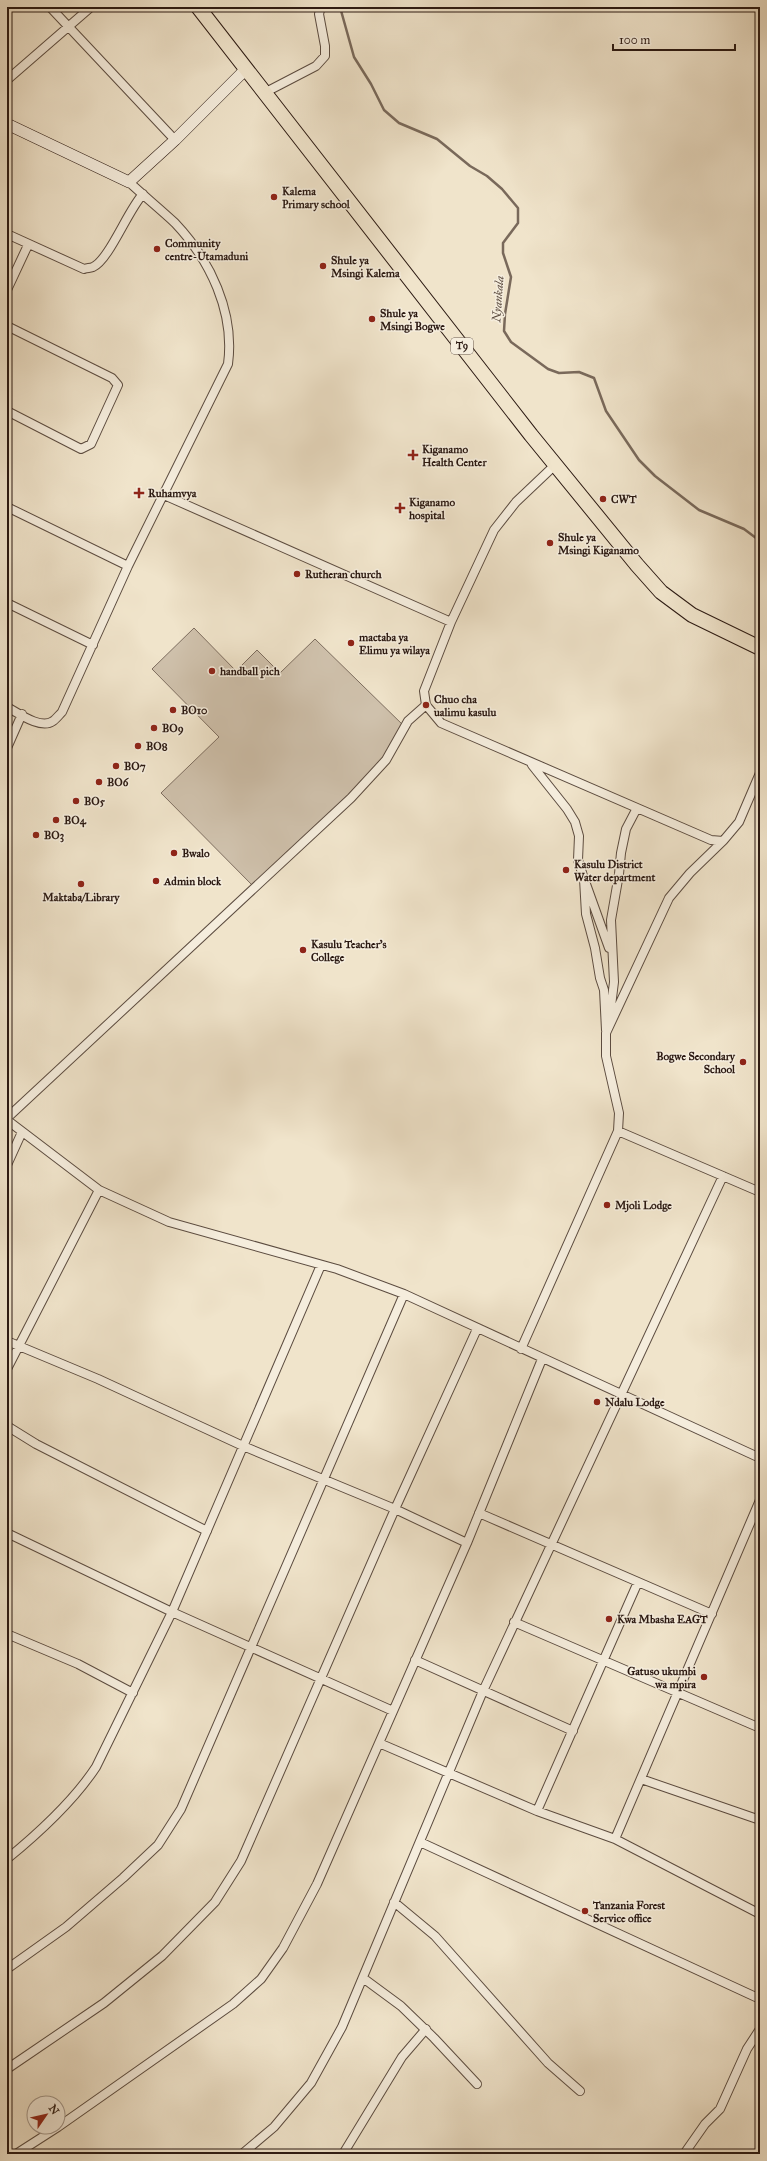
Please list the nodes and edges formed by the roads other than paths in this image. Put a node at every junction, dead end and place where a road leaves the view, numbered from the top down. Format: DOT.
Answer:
graph roads {
  1 [pos="50,7"];
  2 [pos="91,7"];
  3 [pos="198,7"];
  4 [pos="321,7"];
  5 [pos="69,26"];
  6 [pos="246,69"];
  7 [pos="7,80"];
  8 [pos="264,93"];
  9 [pos="7,124"];
  10 [pos="175,140"];
  11 [pos="129,182"];
  12 [pos="143,194"];
  13 [pos="7,234"];
  14 [pos="28,245"];
  15 [pos="7,290"];
  16 [pos="7,326"];
  17 [pos="7,412"];
  18 [pos="555,465"];
  19 [pos="164,495"];
  20 [pos="7,507"];
  21 [pos="128,566"];
  22 [pos="7,603"];
  23 [pos="451,622"];
  24 [pos="92,645"];
  25 [pos="760,648"];
  26 [pos="426,705"];
  27 [pos="7,707"];
  28 [pos="22,714"];
  29 [pos="7,748"];
  30 [pos="527,760"];
  31 [pos="760,773"];
  32 [pos="636,808"];
  33 [pos="723,841"];
  34 [pos="584,879"];
  35 [pos="612,952"];
  36 [pos="606,1022"];
  37 [pos="606,1033"];
  38 [pos="7,1119"];
  39 [pos="618,1131"];
  40 [pos="22,1132"];
  41 [pos="7,1165"];
  42 [pos="723,1176"];
  43 [pos="99,1190"];
  44 [pos="760,1192"];
  45 [pos="321,1265"];
  46 [pos="404,1294"];
  47 [pos="477,1329"];
  48 [pos="7,1341"];
  49 [pos="18,1347"];
  50 [pos="521,1349"];
  51 [pos="542,1359"];
  52 [pos="7,1368"];
  53 [pos="620,1395"];
  54 [pos="7,1426"];
  55 [pos="243,1446"];
  56 [pos="760,1458"];
  57 [pos="323,1479"];
  58 [pos="760,1500"];
  59 [pos="395,1509"];
  60 [pos="479,1513"];
  61 [pos="207,1531"];
  62 [pos="7,1533"];
  63 [pos="466,1542"];
  64 [pos="550,1544"];
  65 [pos="638,1582"];
  66 [pos="172,1612"];
  67 [pos="712,1614"];
  68 [pos="514,1622"];
  69 [pos="7,1634"];
  70 [pos="250,1648"];
  71 [pos="415,1660"];
  72 [pos="604,1661"];
  73 [pos="320,1680"];
  74 [pos="482,1691"];
  75 [pos="133,1693"];
  76 [pos="679,1693"];
  77 [pos="393,1711"];
  78 [pos="760,1728"];
  79 [pos="573,1731"];
  80 [pos="379,1743"];
  81 [pos="449,1774"];
  82 [pos="641,1779"];
  83 [pos="536,1811"];
  84 [pos="760,1820"];
  85 [pos="615,1839"];
  86 [pos="420,1842"];
  87 [pos="7,1859"];
  88 [pos="394,1902"];
  89 [pos="760,1914"];
  90 [pos="7,1969"];
  91 [pos="363,1978"];
  92 [pos="760,1999"];
  93 [pos="426,2029"];
  94 [pos="760,2029"];
  95 [pos="7,2069"];
  96 [pos="477,2084"];
  97 [pos="580,2091"];
  98 [pos="66,2121"];
  99 [pos="46,2135"];
  100 [pos="16,2154"];
  101 [pos="242,2154"];
  102 [pos="343,2154"];
  103 [pos="684,2154"];
  1 -- 5 [label="street"];
  2 -- 5 [label="street"];
  3 -- 6 [label="highway, T9"];
  4 -- 8 [label="street"];
  5 -- 7 [label="street"];
  5 -- 10 [label="street"];
  6 -- 8 [label="highway, T9"];
  6 -- 10 [label="street"];
  8 -- 18 [label="highway, T9"];
  9 -- 11 [label="street"];
  10 -- 11 [label="street"];
  11 -- 12 [label="street"];
  12 -- 14 [label="street"];
  12 -- 19 [label="street"];
  13 -- 14 [label="street"];
  14 -- 15 [label="street"];
  16 -- 17 [label="street"];
  18 -- 23 [label="street"];
  18 -- 25 [label="highway, T9"];
  19 -- 21 [label="street"];
  19 -- 23 [label="street"];
  20 -- 21 [label="street"];
  21 -- 24 [label="street"];
  22 -- 24 [label="street"];
  23 -- 26 [label="street"];
  24 -- 28 [label="street"];
  26 -- 30 [label="street"];
  26 -- 38 [label="street"];
  27 -- 28 [label="street"];
  28 -- 29 [label="street"];
  30 -- 32 [label="street"];
  30 -- 34 [label="street"];
  31 -- 33 [label="street"];
  32 -- 33 [label="street"];
  32 -- 35 [label="street"];
  33 -- 37 [label="street"];
  34 -- 35 [label="street"];
  34 -- 36 [label="street"];
  35 -- 36 [label="street"];
  36 -- 37 [label="street"];
  37 -- 39 [label="street"];
  38 -- 40 [label="street"];
  39 -- 42 [label="street"];
  39 -- 50 [label="street"];
  40 -- 41 [label="street"];
  40 -- 43 [label="street"];
  42 -- 44 [label="street"];
  42 -- 53 [label="street"];
  43 -- 45 [label="street"];
  43 -- 49 [label="street"];
  45 -- 46 [label="street"];
  45 -- 55 [label="street"];
  46 -- 47 [label="street"];
  46 -- 57 [label="street"];
  47 -- 50 [label="street"];
  47 -- 59 [label="street"];
  48 -- 49 [label="street"];
  49 -- 52 [label="street"];
  49 -- 55 [label="street"];
  50 -- 51 [label="street"];
  51 -- 53 [label="street"];
  51 -- 60 [label="street"];
  53 -- 56 [label="street"];
  53 -- 64 [label="street"];
  54 -- 61 [label="street"];
  55 -- 57 [label="street"];
  55 -- 61 [label="street"];
  57 -- 59 [label="street"];
  57 -- 70 [label="street"];
  58 -- 67 [label="street"];
  59 -- 63 [label="street"];
  59 -- 73 [label="street"];
  60 -- 63 [label="street"];
  60 -- 64 [label="street"];
  61 -- 66 [label="street"];
  62 -- 66 [label="street"];
  63 -- 71 [label="street"];
  64 -- 65 [label="street"];
  64 -- 68 [label="street"];
  65 -- 67 [label="street"];
  65 -- 72 [label="street"];
  66 -- 70 [label="street"];
  66 -- 75 [label="street"];
  67 -- 76 [label="street"];
  68 -- 72 [label="street"];
  68 -- 74 [label="street"];
  69 -- 75 [label="street"];
  70 -- 73 [label="street"];
  70 -- 90 [label="street"];
  71 -- 74 [label="street"];
  71 -- 77 [label="street"];
  72 -- 76 [label="street"];
  72 -- 79 [label="street"];
  73 -- 77 [label="street"];
  73 -- 95 [label="street"];
  74 -- 79 [label="street"];
  74 -- 81 [label="street"];
  75 -- 87 [label="street"];
  76 -- 78 [label="street"];
  76 -- 82 [label="street"];
  77 -- 80 [label="street"];
  79 -- 83 [label="street"];
  80 -- 81 [label="street"];
  80 -- 98 [label="street"];
  81 -- 83 [label="street"];
  81 -- 86 [label="street"];
  82 -- 84 [label="street"];
  82 -- 85 [label="street"];
  83 -- 85 [label="street"];
  85 -- 89 [label="street"];
  86 -- 88 [label="street"];
  86 -- 92 [label="street"];
  88 -- 91 [label="street"];
  88 -- 97 [label="street"];
  91 -- 93 [label="street"];
  91 -- 101 [label="street"];
  93 -- 96 [label="street"];
  93 -- 102 [label="street"];
  94 -- 103 [label="street"];
  99 -- 100 [label="street"];
}
